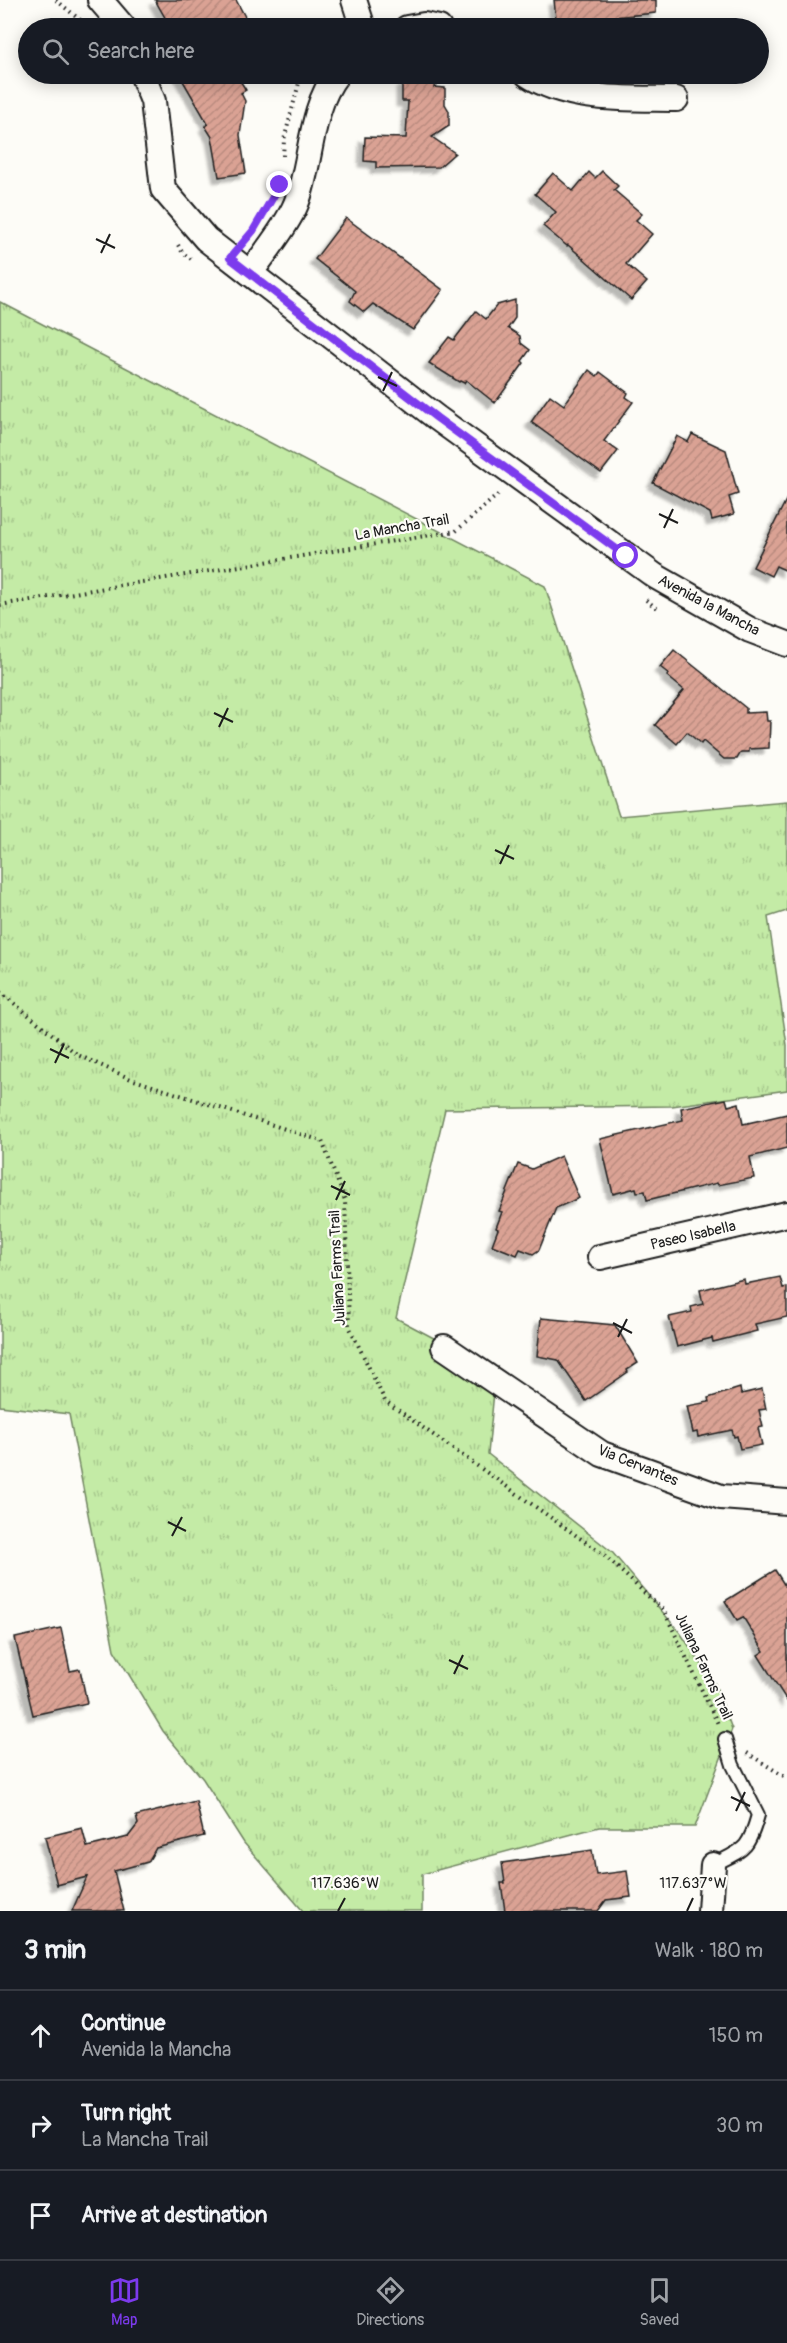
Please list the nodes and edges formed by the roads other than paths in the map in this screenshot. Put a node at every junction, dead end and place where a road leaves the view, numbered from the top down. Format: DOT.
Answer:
graph roads {
  1 [pos="100,0"];
  2 [pos="354,0"];
  3 [pos="115,18"];
  4 [pos="360,18"];
  5 [pos="146,84"];
  6 [pos="329,84"];
  7 [pos="541,84"];
  8 [pos="676,99"];
  9 [pos="250,273"];
  10 [pos="787,644"];
  11 [pos="787,1214"];
  12 [pos="600,1257"];
  13 [pos="444,1347"];
  14 [pos="787,1503"];
  15 [pos="725,1739"];
  16 [pos="713,1865"];
  17 [pos="710,1911"];
  1 -- 3 [label="street"];
  2 -- 4 [label="street"];
  5 -- 9 [label="street, Avenida la Mancha"];
  6 -- 9 [label="street"];
  7 -- 8 [label="street"];
  9 -- 10 [label="street, Avenida la Mancha"];
  11 -- 12 [label="street, Paseo Isabella"];
  13 -- 14 [label="street, Via Cervantes"];
  15 -- 16 [label="lane"];
  16 -- 17 [label="street"];
}
